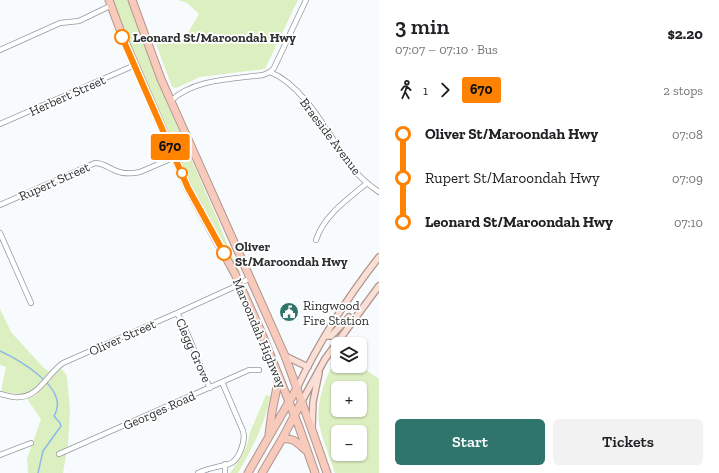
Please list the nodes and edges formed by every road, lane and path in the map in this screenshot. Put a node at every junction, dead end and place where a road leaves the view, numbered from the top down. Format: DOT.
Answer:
graph roads {
  1 [pos="132,0"];
  2 [pos="306,0"];
  3 [pos="110,3"];
  4 [pos="0,50"];
  5 [pos="135,65"];
  6 [pos="270,72"];
  7 [pos="171,101"];
  8 [pos="0,124"];
  9 [pos="175,158"];
  10 [pos="367,183"];
  11 [pos="379,192"];
  12 [pos="0,205"];
  13 [pos="0,233"];
  14 [pos="316,240"];
  15 [pos="379,257"];
  16 [pos="250,278"];
  17 [pos="240,284"];
  18 [pos="379,286"];
  19 [pos="31,303"];
  20 [pos="343,306"];
  21 [pos="177,313"];
  22 [pos="356,316"];
  23 [pos="349,317"];
  24 [pos="325,336"];
  25 [pos="285,356"];
  26 [pos="320,366"];
  27 [pos="308,367"];
  28 [pos="259,370"];
  29 [pos="279,377"];
  30 [pos="222,382"];
  31 [pos="210,388"];
  32 [pos="297,388"];
  33 [pos="0,394"];
  34 [pos="289,401"];
  35 [pos="302,401"];
  36 [pos="294,416"];
  37 [pos="312,430"];
  38 [pos="269,438"];
  39 [pos="282,439"];
  40 [pos="31,443"];
  41 [pos="308,452"];
  42 [pos="59,454"];
  43 [pos="0,455"];
  44 [pos="225,464"];
  45 [pos="198,473"];
  46 [pos="225,473"];
  47 [pos="248,473"];
  48 [pos="262,473"];
  49 [pos="315,473"];
  50 [pos="326,473"];
  1 -- 7 [label="highway, Maroondah Highway"];
  2 -- 6 [label="street"];
  3 -- 4 [label="street"];
  3 -- 5 [label="highway, Maroondah Highway"];
  5 -- 8 [label="street, Herbert Street"];
  5 -- 9 [label="highway, Maroondah Highway"];
  6 -- 7 [label="street"];
  6 -- 10 [label="street, Braeside Avenue"];
  7 -- 16 [label="highway, Maroondah Highway"];
  9 -- 12 [label="street, Rupert Street"];
  9 -- 17 [label="highway, Maroondah Highway"];
  10 -- 11 [label="street, Braeside Avenue"];
  10 -- 14 [label="street"];
  13 -- 19 [label="street"];
  15 -- 20 [label="main road"];
  16 -- 17 [label="street, Oliver Street"];
  16 -- 25 [label="highway, Maroondah Highway"];
  17 -- 21 [label="street, Oliver Street"];
  17 -- 29 [label="highway, Maroondah Highway"];
  18 -- 22 [label="main road"];
  20 -- 23 [label="main road"];
  20 -- 24 [label="main road"];
  21 -- 31 [label="street, Clegg Grove"];
  21 -- 33 [label="street, Oliver Street"];
  22 -- 23 [label="main road"];
  22 -- 26 [label="main road"];
  23 -- 24 [label="main road"];
  24 -- 27 [label="main road"];
  25 -- 27 [label="main road"];
  25 -- 32 [label="highway, Maroondah Highway"];
  26 -- 35 [label="main road"];
  26 -- 37 [label="main road"];
  27 -- 32 [label="main road"];
  28 -- 30 [label="street, Georges Road"];
  29 -- 34 [label="highway, Maroondah Highway"];
  29 -- 38 [label="highway"];
  30 -- 31 [label="street, Georges Road"];
  30 -- 44 [label="street"];
  31 -- 42 [label="street, Georges Road"];
  32 -- 34 [label="highway"];
  32 -- 35 [label="highway, Maroondah Highway"];
  34 -- 36 [label="highway, Maroondah Highway"];
  34 -- 38 [label="highway"];
  35 -- 36 [label="highway"];
  35 -- 37 [label="highway, Maroondah Highway"];
  36 -- 39 [label="highway"];
  36 -- 41 [label="highway, Maroondah Highway"];
  37 -- 50 [label="highway, Maroondah Highway"];
  38 -- 47 [label="highway"];
  39 -- 41 [label="highway"];
  39 -- 48 [label="highway"];
  40 -- 43 [label="street"];
  41 -- 49 [label="highway, Maroondah Highway"];
  44 -- 45 [label="street"];
  44 -- 46 [label="street"];
}
